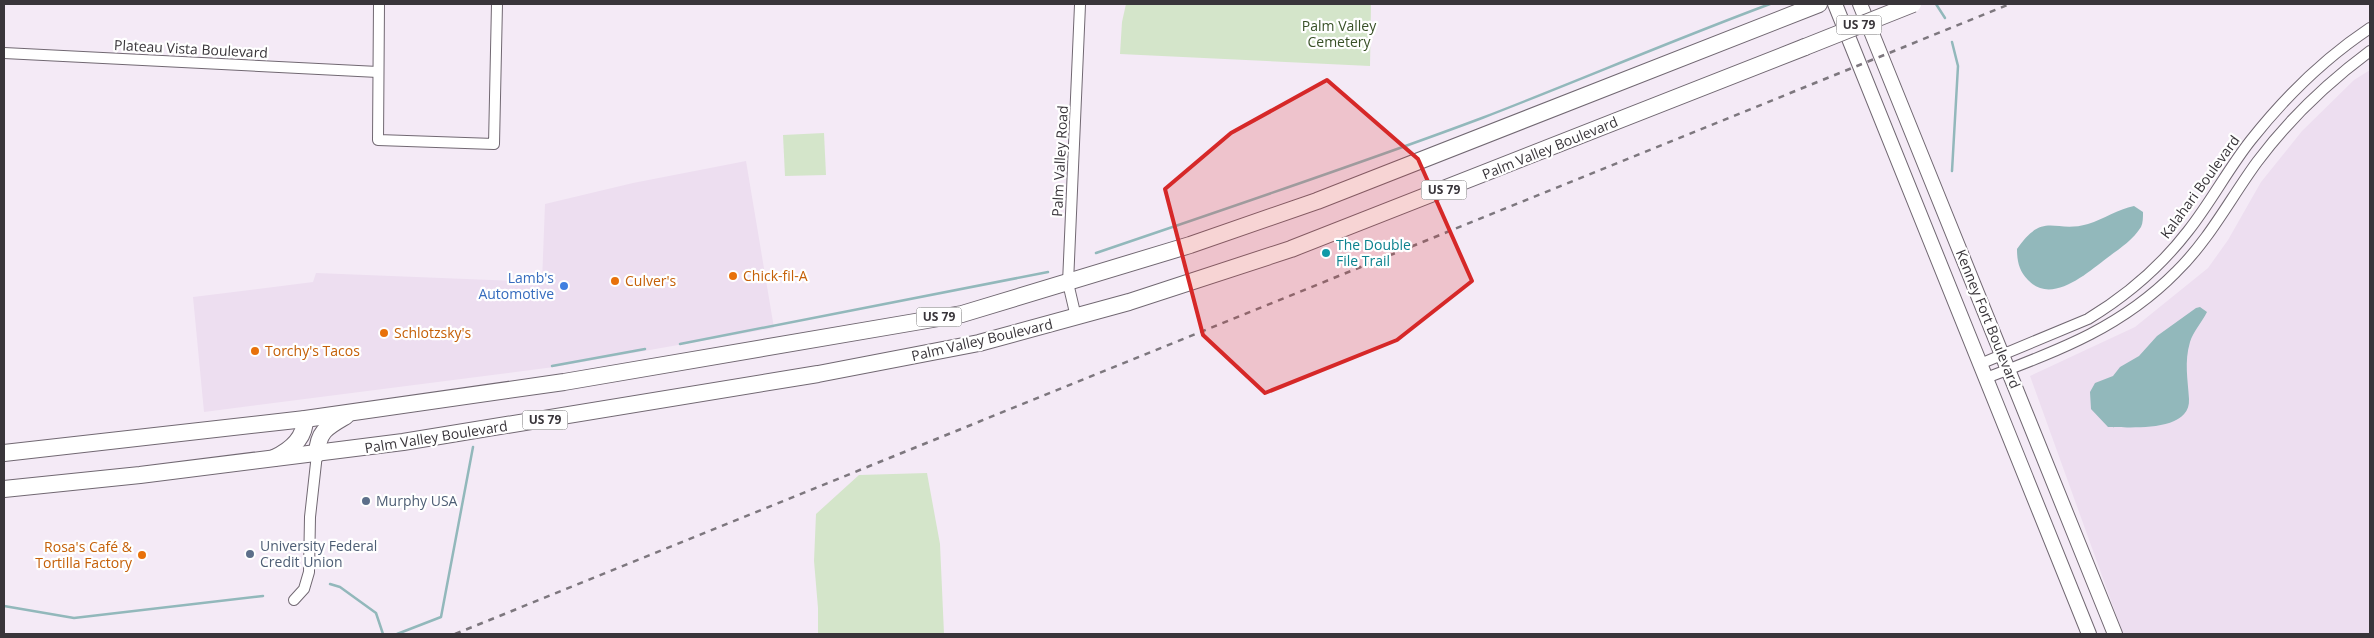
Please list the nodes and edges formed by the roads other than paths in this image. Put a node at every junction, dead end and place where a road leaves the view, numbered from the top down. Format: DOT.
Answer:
graph roads {
  1 [pos="379,4"];
  2 [pos="497,4"];
  3 [pos="1819,4"];
  4 [pos="1836,4"];
  5 [pos="1860,4"];
  6 [pos="1913,4"];
  7 [pos="1080,5"];
  8 [pos="2370,28"];
  9 [pos="2370,50"];
  10 [pos="4,53"];
  11 [pos="378,72"];
  12 [pos="1068,283"];
  13 [pos="1076,317"];
  14 [pos="2002,355"];
  15 [pos="1980,364"];
  16 [pos="2008,369"];
  17 [pos="1986,378"];
  18 [pos="350,413"];
  19 [pos="305,419"];
  20 [pos="4,453"];
  21 [pos="318,454"];
  22 [pos="270,460"];
  23 [pos="4,489"];
  24 [pos="294,600"];
  25 [pos="2089,634"];
  26 [pos="2114,634"];
  1 -- 11 [label="street"];
  2 -- 11 [label="street"];
  3 -- 12 [label="highway, US 79"];
  4 -- 15 [label="main road, Kenney Fort Boulevard"];
  5 -- 14 [label="main road, Kenney Fort Boulevard"];
  6 -- 13 [label="highway, Palm Valley Boulevard / US 79, bridge"];
  7 -- 12 [label="street, Palm Valley Road"];
  8 -- 14 [label="street, Kalahari Boulevard"];
  9 -- 16 [label="street"];
  10 -- 11 [label="street, Plateau Vista Boulevard"];
  12 -- 13 [label="street, Palm Valley Road"];
  12 -- 18 [label="highway, US 79"];
  13 -- 21 [label="highway, Palm Valley Boulevard / US 79"];
  14 -- 15 [label="street, Kalahari Boulevard"];
  14 -- 16 [label="main road, Kenney Fort Boulevard"];
  15 -- 17 [label="main road, Kenney Fort Boulevard"];
  16 -- 17 [label="street"];
  16 -- 26 [label="main road, Kenney Fort Boulevard"];
  17 -- 25 [label="main road, Kenney Fort Boulevard"];
  18 -- 19 [label="highway, US 79"];
  18 -- 21 [label="highway"];
  19 -- 20 [label="highway, US 79"];
  19 -- 22 [label="highway"];
  21 -- 22 [label="highway, Palm Valley Boulevard / US 79"];
  21 -- 24 [label="street"];
  22 -- 23 [label="highway, Palm Valley Boulevard / US 79"];
}
